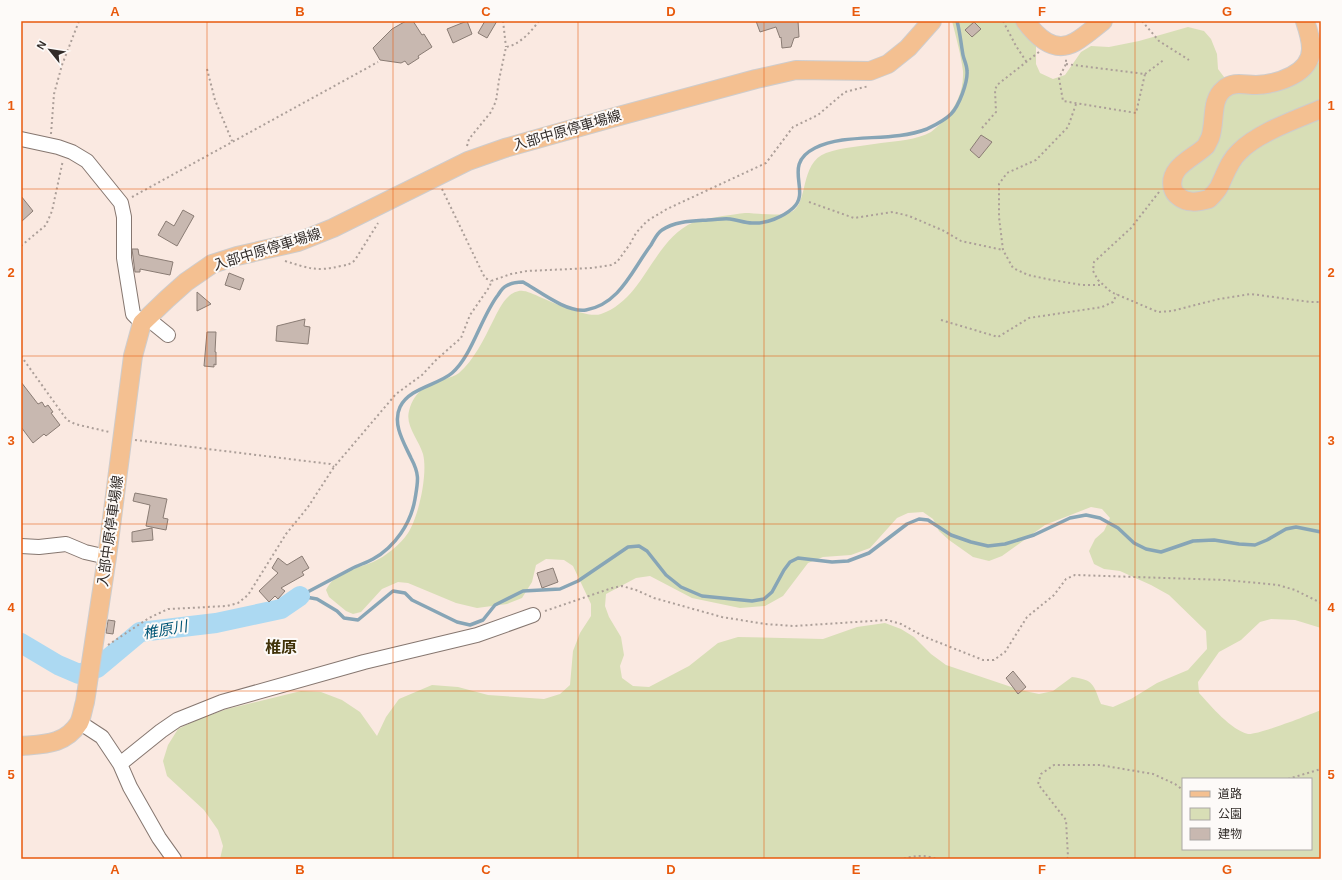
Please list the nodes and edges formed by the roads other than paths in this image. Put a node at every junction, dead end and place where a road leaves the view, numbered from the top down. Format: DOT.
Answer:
graph roads {
  1 [pos="932,21"];
  2 [pos="1026,21"];
  3 [pos="1103,21"];
  4 [pos="1306,21"];
  5 [pos="1321,109"];
  6 [pos="21,139"];
  7 [pos="144,321"];
  8 [pos="168,335"];
  9 [pos="21,546"];
  10 [pos="107,557"];
  11 [pos="533,615"];
  12 [pos="79,722"];
  13 [pos="21,746"];
  14 [pos="120,764"];
  15 [pos="174,859"];
  1 -- 7 [label="main road, 入部中原停車場線"];
  2 -- 3 [label="main road"];
  4 -- 5 [label="main road"];
  6 -- 7 [label="street"];
  7 -- 8 [label="street"];
  7 -- 10 [label="main road, 入部中原停車場線"];
  9 -- 10 [label="street"];
  10 -- 12 [label="main road, 入部中原停車場線"];
  11 -- 14 [label="street"];
  12 -- 13 [label="main road, 入部中原停車場線"];
  12 -- 14 [label="street"];
  14 -- 15 [label="street"];
}
